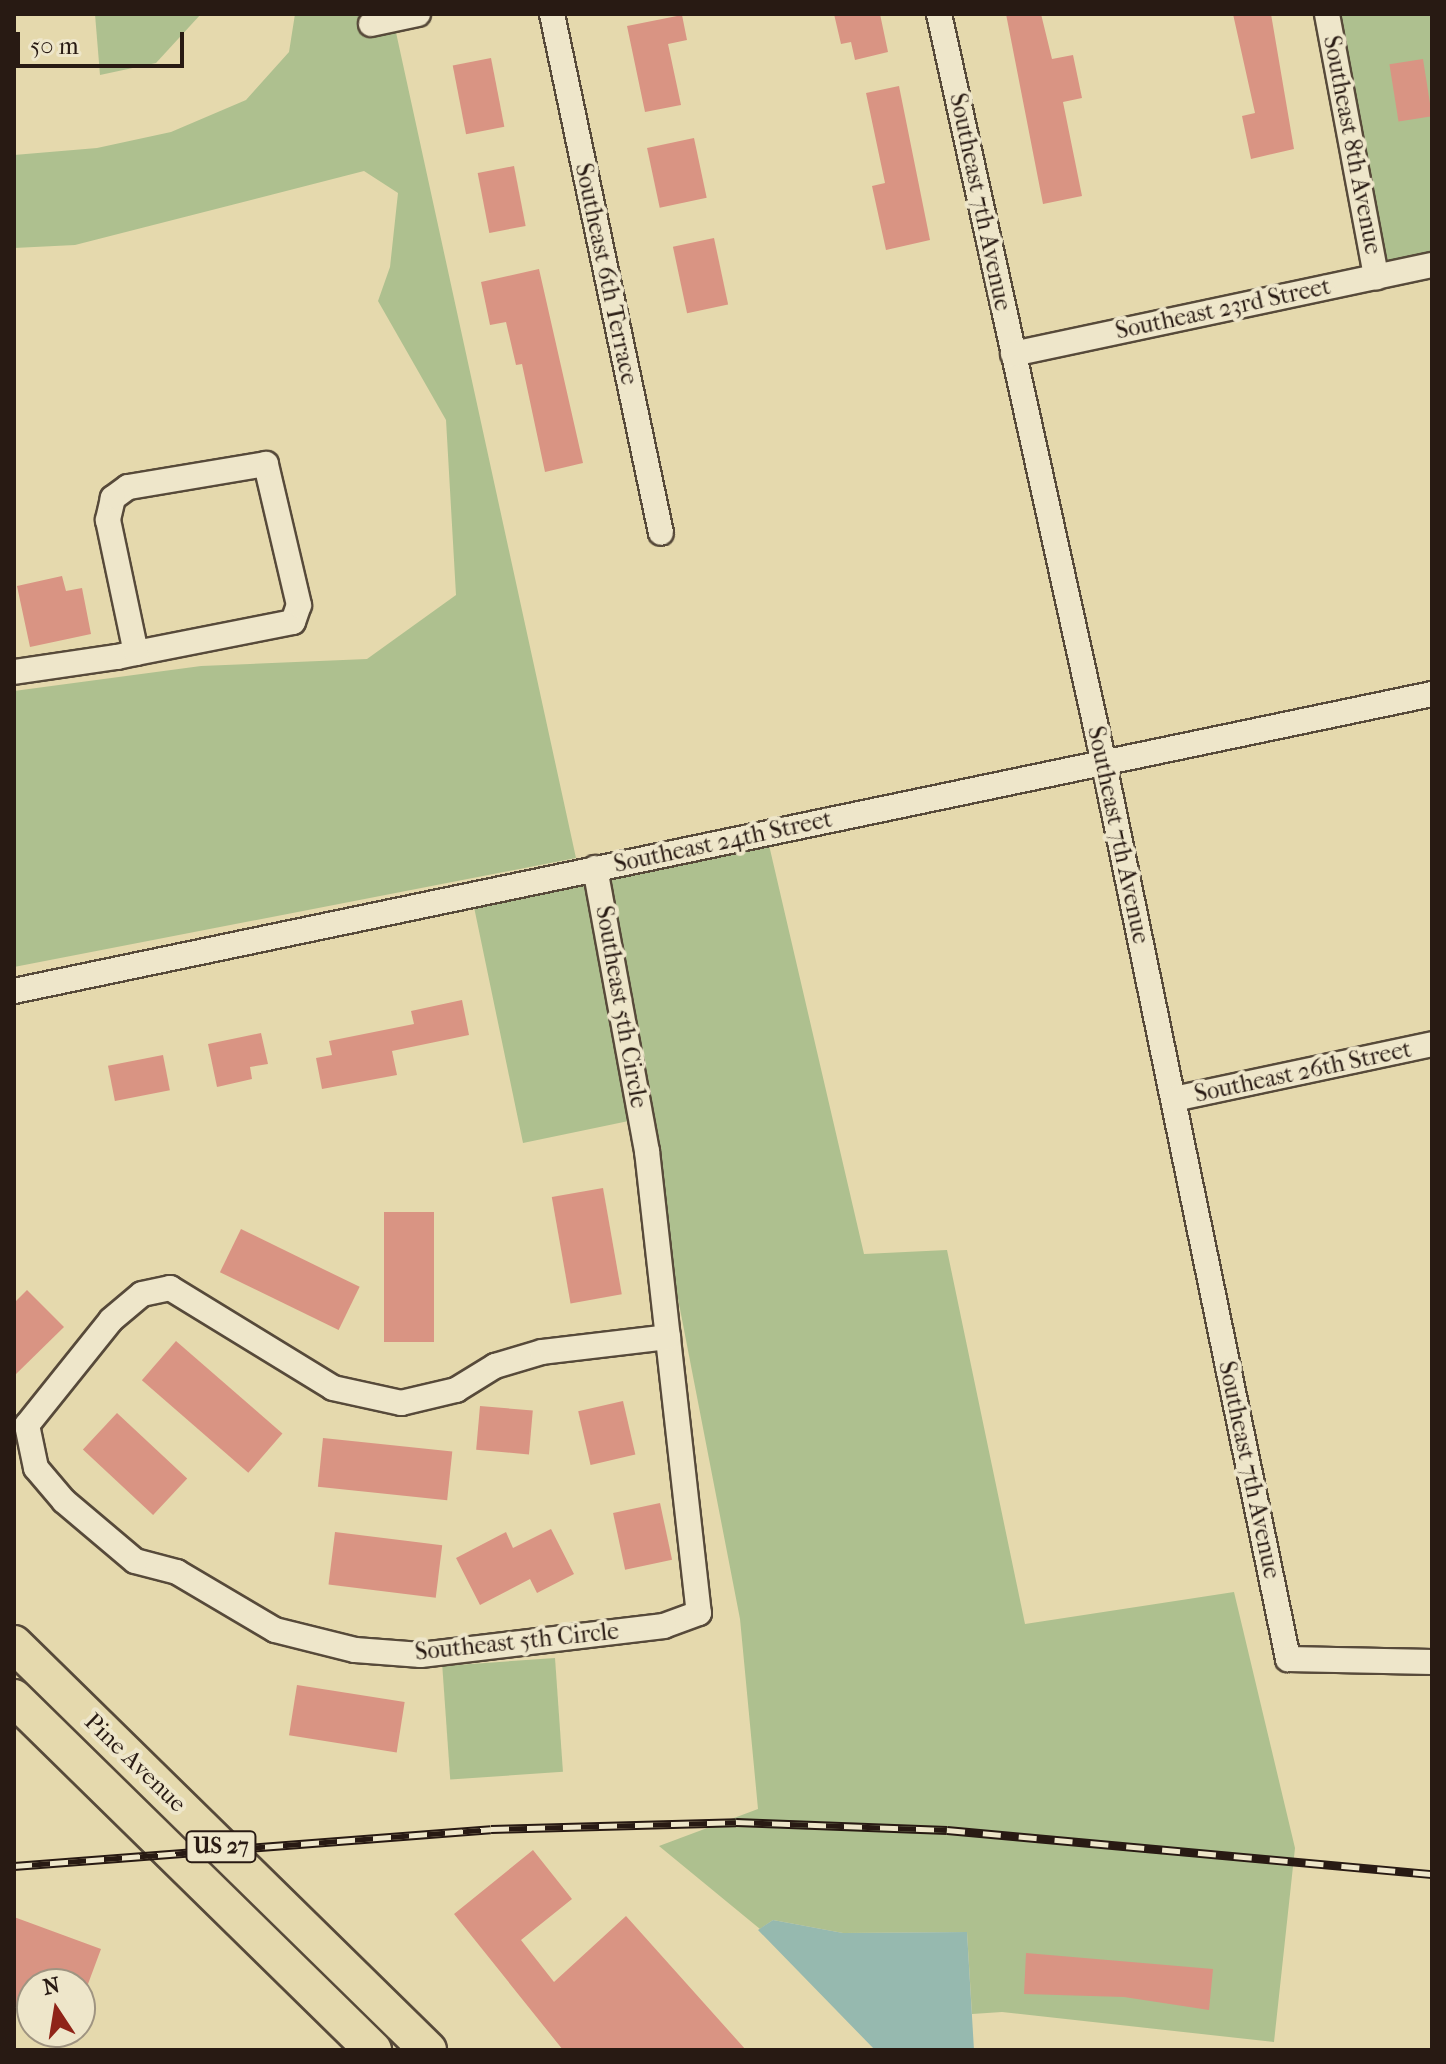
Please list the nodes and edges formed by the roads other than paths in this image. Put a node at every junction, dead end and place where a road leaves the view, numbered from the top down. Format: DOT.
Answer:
graph roads {
  1 [pos="418,14"];
  2 [pos="552,14"];
  3 [pos="939,14"];
  4 [pos="1327,14"];
  5 [pos="371,24"];
  6 [pos="1432,265"];
  7 [pos="1376,277"];
  8 [pos="1013,354"];
  9 [pos="661,533"];
  10 [pos="136,653"];
  11 [pos="14,672"];
  12 [pos="1432,694"];
  13 [pos="1104,764"];
  14 [pos="595,868"];
  15 [pos="14,991"];
  16 [pos="1432,1044"];
  17 [pos="1174,1099"];
  18 [pos="668,1337"];
  19 [pos="14,1644"];
  20 [pos="1432,1662"];
  21 [pos="14,1698"];
  22 [pos="373,2050"];
  23 [pos="428,2050"];
  1 -- 5 [label="street"];
  2 -- 9 [label="street, Southeast 6th Terrace"];
  3 -- 8 [label="street, Southeast 7th Avenue"];
  4 -- 7 [label="street, Southeast 8th Avenue"];
  6 -- 7 [label="street, Southeast 23rd Street"];
  7 -- 8 [label="street, Southeast 23rd Street"];
  8 -- 13 [label="street, Southeast 7th Avenue"];
  10 -- 10 [label="street"];
  10 -- 11 [label="street"];
  12 -- 13 [label="street, Southeast 24th Street"];
  13 -- 14 [label="street, Southeast 24th Street"];
  13 -- 17 [label="street, Southeast 7th Avenue"];
  14 -- 15 [label="street, Southeast 24th Street"];
  14 -- 18 [label="street, Southeast 5th Circle"];
  16 -- 17 [label="street, Southeast 26th Street"];
  17 -- 20 [label="street, Southeast 7th Avenue"];
  18 -- 18 [label="street, Southeast 5th Circle"];
  19 -- 23 [label="highway, Pine Avenue / US 27"];
  21 -- 22 [label="highway, Pine Avenue / US 27"];
}
